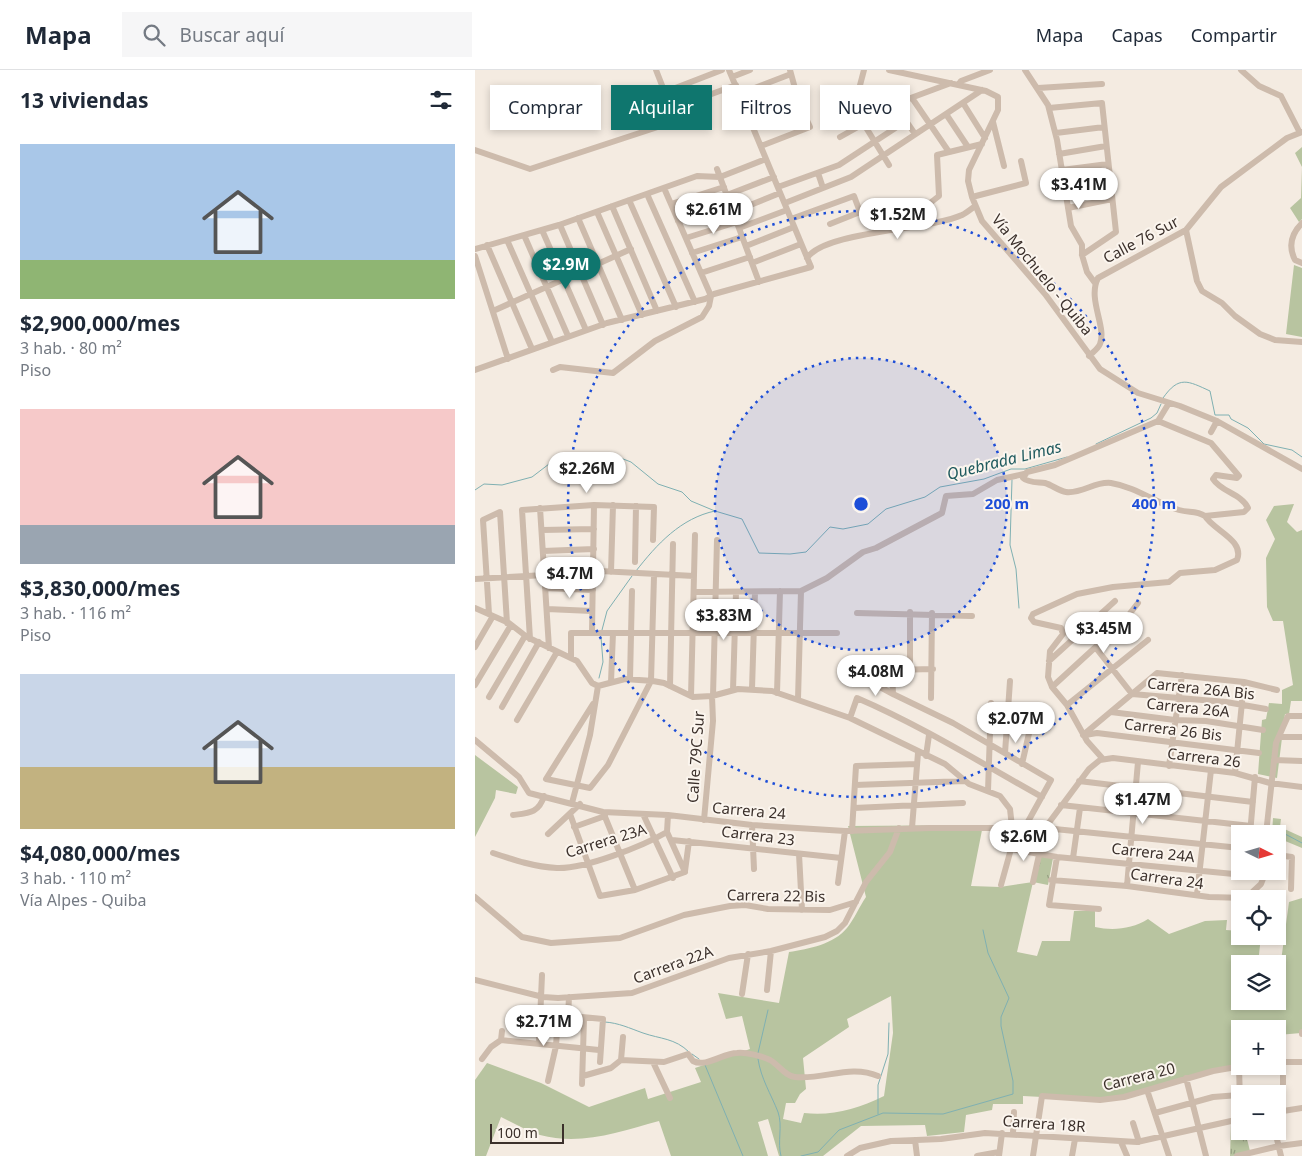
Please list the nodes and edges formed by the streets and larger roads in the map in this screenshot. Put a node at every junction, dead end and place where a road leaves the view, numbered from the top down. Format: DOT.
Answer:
graph roads {
  1 [pos="656,70"];
  2 [pos="722,70"];
  3 [pos="750,70"];
  4 [pos="864,70"];
  5 [pos="889,70"];
  6 [pos="990,70"];
  7 [pos="1025,70"];
  8 [pos="1241,70"];
  9 [pos="791,72"];
  10 [pos="731,73"];
  11 [pos="956,84"];
  12 [pos="1102,84"];
  13 [pos="662,85"];
  14 [pos="683,85"];
  15 [pos="736,85"];
  16 [pos="760,85"];
  17 [pos="795,85"];
  18 [pos="860,85"];
  19 [pos="1038,88"];
  20 [pos="982,90"];
  21 [pos="913,98"];
  22 [pos="910,100"];
  23 [pos="963,103"];
  24 [pos="1049,108"];
  25 [pos="946,114"];
  26 [pos="993,122"];
  27 [pos="930,124"];
  28 [pos="1105,128"];
  29 [pos="649,130"];
  30 [pos="754,130"];
  31 [pos="802,130"];
  32 [pos="852,130"];
  33 [pos="867,130"];
  34 [pos="1300,132"];
  35 [pos="1056,133"];
  36 [pos="915,134"];
  37 [pos="840,137"];
  38 [pos="983,141"];
  39 [pos="874,142"];
  40 [pos="761,146"];
  41 [pos="1106,146"];
  42 [pos="968,147"];
  43 [pos="475,150"];
  44 [pos="949,152"];
  45 [pos="1059,154"];
  46 [pos="883,156"];
  47 [pos="766,159"];
  48 [pos="1021,161"];
  49 [pos="1108,164"];
  50 [pos="889,165"];
  51 [pos="1004,166"];
  52 [pos="717,169"];
  53 [pos="1062,170"];
  54 [pos="817,173"];
  55 [pos="720,177"];
  56 [pos="774,177"];
  57 [pos="1110,182"];
  58 [pos="724,187"];
  59 [pos="663,188"];
  60 [pos="823,188"];
  61 [pos="779,190"];
  62 [pos="1065,190"];
  63 [pos="647,194"];
  64 [pos="727,195"];
  65 [pos="972,197"];
  66 [pos="629,200"];
  67 [pos="1112,200"];
  68 [pos="671,204"];
  69 [pos="730,204"];
  70 [pos="612,206"];
  71 [pos="975,206"];
  72 [pos="786,207"];
  73 [pos="1068,208"];
  74 [pos="597,212"];
  75 [pos="733,212"];
  76 [pos="578,218"];
  77 [pos="791,219"];
  78 [pos="678,221"];
  79 [pos="830,224"];
  80 [pos="560,225"];
  81 [pos="738,225"];
  82 [pos="794,227"];
  83 [pos="1300,228"];
  84 [pos="542,230"];
  85 [pos="896,230"];
  86 [pos="1186,230"];
  87 [pos="524,235"];
  88 [pos="742,237"];
  89 [pos="686,238"];
  90 [pos="507,240"];
  91 [pos="801,244"];
  92 [pos="487,245"];
  93 [pos="745,246"];
  94 [pos="475,249"];
  95 [pos="631,249"];
  96 [pos="692,253"];
  97 [pos="1082,255"];
  98 [pos="475,256"];
  99 [pos="616,256"];
  100 [pos="807,258"];
  101 [pos="751,260"];
  102 [pos="1302,263"];
  103 [pos="598,264"];
  104 [pos="581,272"];
  105 [pos="701,273"];
  106 [pos="564,279"];
  107 [pos="759,282"];
  108 [pos="1095,283"];
  109 [pos="546,287"];
  110 [pos="531,294"];
  111 [pos="711,296"];
  112 [pos="512,302"];
  113 [pos="695,302"];
  114 [pos="676,306"];
  115 [pos="493,311"];
  116 [pos="657,311"];
  117 [pos="642,315"];
  118 [pos="622,320"];
  119 [pos="603,324"];
  120 [pos="586,330"];
  121 [pos="568,336"];
  122 [pos="551,342"];
  123 [pos="1302,342"];
  124 [pos="532,349"];
  125 [pos="1089,356"];
  126 [pos="508,359"];
  127 [pos="475,370"];
  128 [pos="553,370"];
  129 [pos="1164,402"];
  130 [pos="1158,421"];
  131 [pos="1217,422"];
  132 [pos="1211,432"];
  133 [pos="1302,469"];
  134 [pos="1024,474"];
  135 [pos="595,505"];
  136 [pos="613,505"];
  137 [pos="636,506"];
  138 [pos="540,508"];
  139 [pos="1205,516"];
  140 [pos="594,529"];
  141 [pos="542,530"];
  142 [pos="695,534"];
  143 [pos="653,540"];
  144 [pos="717,540"];
  145 [pos="673,544"];
  146 [pos="593,549"];
  147 [pos="543,550"];
  148 [pos="635,562"];
  149 [pos="593,570"];
  150 [pos="544,572"];
  151 [pos="611,572"];
  152 [pos="673,574"];
  153 [pos="526,576"];
  154 [pos="653,576"];
  155 [pos="694,576"];
  156 [pos="505,577"];
  157 [pos="486,578"];
  158 [pos="475,579"];
  159 [pos="545,588"];
  160 [pos="593,590"];
  161 [pos="632,590"];
  162 [pos="780,591"];
  163 [pos="801,591"];
  164 [pos="693,592"];
  165 [pos="716,592"];
  166 [pos="736,592"];
  167 [pos="755,592"];
  168 [pos="1115,602"];
  169 [pos="1138,604"];
  170 [pos="475,608"];
  171 [pos="547,609"];
  172 [pos="592,611"];
  173 [pos="857,612"];
  174 [pos="910,612"];
  175 [pos="932,614"];
  176 [pos="491,615"];
  177 [pos="972,616"];
  178 [pos="509,624"];
  179 [pos="598,633"];
  180 [pos="613,633"];
  181 [pos="631,633"];
  182 [pos="652,633"];
  183 [pos="671,633"];
  184 [pos="837,633"];
  185 [pos="693,634"];
  186 [pos="715,634"];
  187 [pos="735,634"];
  188 [pos="753,634"];
  189 [pos="779,634"];
  190 [pos="800,634"];
  191 [pos="527,638"];
  192 [pos="1149,640"];
  193 [pos="539,642"];
  194 [pos="475,646"];
  195 [pos="549,648"];
  196 [pos="1096,648"];
  197 [pos="557,652"];
  198 [pos="571,657"];
  199 [pos="1049,661"];
  200 [pos="1112,668"];
  201 [pos="911,670"];
  202 [pos="933,670"];
  203 [pos="1182,675"];
  204 [pos="630,679"];
  205 [pos="651,681"];
  206 [pos="869,681"];
  207 [pos="1010,681"];
  208 [pos="611,682"];
  209 [pos="1244,682"];
  210 [pos="475,685"];
  211 [pos="598,686"];
  212 [pos="670,686"];
  213 [pos="1052,687"];
  214 [pos="752,689"];
  215 [pos="733,690"];
  216 [pos="1277,690"];
  217 [pos="777,692"];
  218 [pos="893,694"];
  219 [pos="1132,694"];
  220 [pos="691,696"];
  221 [pos="713,696"];
  222 [pos="489,697"];
  223 [pos="1179,697"];
  224 [pos="931,698"];
  225 [pos="798,699"];
  226 [pos="593,704"];
  227 [pos="991,704"];
  228 [pos="1067,705"];
  229 [pos="501,706"];
  230 [pos="1241,706"];
  231 [pos="1266,709"];
  232 [pos="1111,712"];
  233 [pos="1302,716"];
  234 [pos="850,718"];
  235 [pos="517,720"];
  236 [pos="1175,720"];
  237 [pos="1239,727"];
  238 [pos="1030,730"];
  239 [pos="1263,730"];
  240 [pos="929,735"];
  241 [pos="1083,736"];
  242 [pos="1279,736"];
  243 [pos="1302,737"];
  244 [pos="475,740"];
  245 [pos="1172,742"];
  246 [pos="989,743"];
  247 [pos="1237,750"];
  248 [pos="918,753"];
  249 [pos="1005,753"];
  250 [pos="1259,753"];
  251 [pos="926,756"];
  252 [pos="1103,759"];
  253 [pos="1274,760"];
  254 [pos="1302,761"];
  255 [pos="1138,762"];
  256 [pos="917,764"];
  257 [pos="1023,764"];
  258 [pos="1169,766"];
  259 [pos="989,768"];
  260 [pos="1211,770"];
  261 [pos="1235,773"];
  262 [pos="1255,777"];
  263 [pos="965,780"];
  264 [pos="1079,781"];
  265 [pos="916,783"];
  266 [pos="1270,783"];
  267 [pos="577,785"];
  268 [pos="855,785"];
  269 [pos="1136,788"];
  270 [pos="1302,788"];
  271 [pos="987,790"];
  272 [pos="544,796"];
  273 [pos="1042,796"];
  274 [pos="1208,796"];
  275 [pos="1253,802"];
  276 [pos="572,803"];
  277 [pos="963,803"];
  278 [pos="580,804"];
  279 [pos="914,805"];
  280 [pos="1061,805"];
  281 [pos="854,808"];
  282 [pos="1080,808"];
  283 [pos="570,814"];
  284 [pos="604,814"];
  285 [pos="643,814"];
  286 [pos="1133,814"];
  287 [pos="668,815"];
  288 [pos="513,816"];
  289 [pos="704,820"];
  290 [pos="1205,822"];
  291 [pos="1240,825"];
  292 [pos="1251,825"];
  293 [pos="1267,825"];
  294 [pos="752,826"];
  295 [pos="1012,826"];
  296 [pos="574,827"];
  297 [pos="1025,827"];
  298 [pos="899,828"];
  299 [pos="912,828"];
  300 [pos="1045,828"];
  301 [pos="848,831"];
  302 [pos="1077,831"];
  303 [pos="667,832"];
  304 [pos="548,834"];
  305 [pos="1131,837"];
  306 [pos="655,839"];
  307 [pos="671,840"];
  308 [pos="689,841"];
  309 [pos="1203,844"];
  310 [pos="1231,847"];
  311 [pos="1011,849"];
  312 [pos="753,850"];
  313 [pos="493,853"];
  314 [pos="618,853"];
  315 [pos="799,854"];
  316 [pos="1040,854"];
  317 [pos="1057,856"];
  318 [pos="1286,857"];
  319 [pos="841,858"];
  320 [pos="1073,858"];
  321 [pos="589,862"];
  322 [pos="1128,863"];
  323 [pos="754,869"];
  324 [pos="1200,870"];
  325 [pos="685,872"];
  326 [pos="1231,872"];
  327 [pos="673,878"];
  328 [pos="1051,880"];
  329 [pos="1263,880"];
  330 [pos="1033,882"];
  331 [pos="838,883"];
  332 [pos="1001,885"];
  333 [pos="1127,886"];
  334 [pos="1291,889"];
  335 [pos="635,890"];
  336 [pos="1197,894"];
  337 [pos="475,897"];
  338 [pos="856,902"];
  339 [pos="1099,909"];
  340 [pos="802,910"];
  341 [pos="771,951"];
  342 [pos="748,954"];
  343 [pos="543,975"];
  344 [pos="475,980"];
  345 [pos="767,990"];
  346 [pos="742,994"];
  347 [pos="543,997"];
  348 [pos="569,998"];
  349 [pos="540,1014"];
  350 [pos="558,1016"];
  351 [pos="567,1017"];
  352 [pos="584,1019"];
  353 [pos="502,1031"];
  354 [pos="623,1037"];
  355 [pos="501,1040"];
  356 [pos="539,1043"];
  357 [pos="555,1046"];
  358 [pos="583,1048"];
  359 [pos="599,1050"];
  360 [pos="482,1059"];
  361 [pos="621,1060"];
  362 [pos="599,1062"];
  363 [pos="653,1062"];
  364 [pos="1286,1062"];
  365 [pos="1302,1062"];
  366 [pos="1231,1069"];
  367 [pos="583,1076"];
  368 [pos="878,1076"];
  369 [pos="1186,1078"];
  370 [pos="548,1081"];
  371 [pos="581,1084"];
  372 [pos="1147,1090"];
  373 [pos="1231,1096"];
  374 [pos="671,1098"];
  375 [pos="1192,1102"];
  376 [pos="1302,1108"];
  377 [pos="1286,1110"];
  378 [pos="1014,1112"];
  379 [pos="1155,1114"];
  380 [pos="1231,1121"];
  381 [pos="1133,1123"];
  382 [pos="1198,1129"];
  383 [pos="1002,1133"];
  384 [pos="1013,1133"];
  385 [pos="1037,1135"];
  386 [pos="1163,1137"];
  387 [pos="1075,1139"];
  388 [pos="915,1140"];
  389 [pos="1277,1140"];
  390 [pos="1121,1142"];
  391 [pos="1139,1142"];
  392 [pos="1302,1144"];
  393 [pos="1279,1146"];
  394 [pos="999,1154"];
  395 [pos="850,1155"];
  396 [pos="917,1156"];
  397 [pos="977,1156"];
  398 [pos="1033,1156"];
  399 [pos="1072,1156"];
  400 [pos="1127,1156"];
  401 [pos="1169,1156"];
  402 [pos="1206,1156"];
  403 [pos="1237,1156"];
  404 [pos="1281,1156"];
  1 -- 13 [label="street"];
  2 -- 14 [label="street"];
  3 -- 10 [label="street"];
  4 -- 18 [label="street"];
  5 -- 11 [label="street, Vía Mochuelo - Quiba"];
  6 -- 11 [label="street"];
  7 -- 19 [label="street"];
  8 -- 34 [label="street"];
  9 -- 16 [label="street"];
  9 -- 17 [label="street"];
  10 -- 15 [label="street"];
  11 -- 20 [label="street, Vía Mochuelo - Quiba"];
  11 -- 21 [label="street"];
  12 -- 19 [label="street"];
  19 -- 24 [label="street"];
  20 -- 23 [label="street"];
  20 -- 26 [label="street, Vía Mochuelo - Quiba"];
  21 -- 22 [label="street"];
  21 -- 27 [label="street"];
  23 -- 25 [label="street"];
  23 -- 38 [label="street"];
  24 -- 28 [label="street"];
  24 -- 35 [label="street"];
  25 -- 27 [label="street"];
  25 -- 42 [label="street"];
  26 -- 38 [label="street, Vía Mochuelo - Quiba"];
  26 -- 51 [label="street"];
  27 -- 36 [label="street"];
  27 -- 44 [label="street"];
  28 -- 35 [label="street"];
  28 -- 41 [label="street"];
  29 -- 43 [label="street"];
  30 -- 40 [label="street"];
  31 -- 40 [label="street"];
  32 -- 37 [label="street"];
  33 -- 39 [label="street"];
  34 -- 86 [label="street, Calle 76 Sur"];
  35 -- 45 [label="street"];
  36 -- 39 [label="street"];
  36 -- 46 [label="street"];
  38 -- 42 [label="street"];
  38 -- 65 [label="street, Vía Mochuelo - Quiba"];
  39 -- 46 [label="street"];
  39 -- 54 [label="street"];
  40 -- 47 [label="street"];
  41 -- 45 [label="street"];
  41 -- 49 [label="street"];
  42 -- 44 [label="street"];
  44 -- 85 [label="street"];
  45 -- 53 [label="street"];
  46 -- 50 [label="street"];
  46 -- 60 [label="street"];
  47 -- 55 [label="street"];
  47 -- 56 [label="street"];
  48 -- 65 [label="street"];
  49 -- 53 [label="street"];
  49 -- 57 [label="street"];
  52 -- 55 [label="street"];
  53 -- 62 [label="street"];
  54 -- 60 [label="street"];
  54 -- 61 [label="street"];
  55 -- 58 [label="street"];
  55 -- 59 [label="street"];
  56 -- 61 [label="street"];
  56 -- 64 [label="street"];
  57 -- 62 [label="street"];
  57 -- 67 [label="street"];
  58 -- 64 [label="street"];
  58 -- 68 [label="street"];
  59 -- 63 [label="street"];
  59 -- 68 [label="street"];
  60 -- 72 [label="street"];
  61 -- 72 [label="street"];
  61 -- 75 [label="street"];
  62 -- 73 [label="street"];
  63 -- 66 [label="street"];
  63 -- 113 [label="street"];
  64 -- 69 [label="street"];
  65 -- 71 [label="street, Vía Mochuelo - Quiba"];
  66 -- 70 [label="street"];
  66 -- 114 [label="street"];
  67 -- 73 [label="street"];
  67 -- 97 [label="street"];
  68 -- 78 [label="street"];
  69 -- 75 [label="street"];
  69 -- 78 [label="street"];
  70 -- 74 [label="street"];
  70 -- 95 [label="street"];
  71 -- 85 [label="street"];
  71 -- 125 [label="street, Vía Mochuelo - Quiba"];
  72 -- 77 [label="street"];
  72 -- 81 [label="street"];
  73 -- 97 [label="street"];
  74 -- 76 [label="street"];
  74 -- 99 [label="street"];
  75 -- 81 [label="street"];
  76 -- 80 [label="street"];
  76 -- 103 [label="street"];
  77 -- 79 [label="street"];
  77 -- 82 [label="street"];
  78 -- 89 [label="street"];
  80 -- 84 [label="street"];
  80 -- 104 [label="street"];
  81 -- 88 [label="street"];
  81 -- 89 [label="street"];
  82 -- 91 [label="street"];
  82 -- 93 [label="street"];
  83 -- 102 [label="street"];
  84 -- 87 [label="street"];
  84 -- 106 [label="street"];
  85 -- 100 [label="street"];
  86 -- 108 [label="street, Calle 76 Sur"];
  86 -- 123 [label="street"];
  87 -- 90 [label="street"];
  87 -- 109 [label="street"];
  88 -- 93 [label="street"];
  88 -- 96 [label="street"];
  89 -- 96 [label="street"];
  90 -- 92 [label="street"];
  90 -- 110 [label="street"];
  91 -- 100 [label="street"];
  91 -- 101 [label="street"];
  92 -- 94 [label="street"];
  92 -- 112 [label="street"];
  93 -- 101 [label="street"];
  95 -- 99 [label="street"];
  95 -- 116 [label="street"];
  96 -- 105 [label="street"];
  97 -- 108 [label="street"];
  98 -- 115 [label="street"];
  99 -- 103 [label="street"];
  99 -- 117 [label="street"];
  100 -- 107 [label="street"];
  101 -- 105 [label="street"];
  101 -- 107 [label="street"];
  103 -- 104 [label="street"];
  103 -- 118 [label="street"];
  104 -- 106 [label="street"];
  104 -- 119 [label="street"];
  105 -- 111 [label="street"];
  106 -- 109 [label="street"];
  106 -- 120 [label="street"];
  107 -- 111 [label="street"];
  108 -- 125 [label="street, Calle 76 Sur"];
  109 -- 110 [label="street"];
  109 -- 121 [label="street"];
  110 -- 112 [label="street"];
  110 -- 122 [label="street"];
  111 -- 113 [label="street"];
  111 -- 128 [label="street"];
  112 -- 115 [label="street"];
  112 -- 124 [label="street"];
  113 -- 114 [label="street"];
  114 -- 116 [label="street"];
  115 -- 126 [label="street"];
  116 -- 117 [label="street"];
  117 -- 118 [label="street"];
  118 -- 119 [label="street"];
  119 -- 120 [label="street"];
  120 -- 121 [label="street"];
  121 -- 122 [label="street"];
  122 -- 124 [label="street"];
  124 -- 126 [label="street"];
  125 -- 129 [label="street, Vía Mochuelo - Quiba"];
  126 -- 127 [label="street"];
  129 -- 130 [label="street"];
  129 -- 131 [label="street, Vía Mochuelo - Quiba"];
  130 -- 134 [label="street"];
  130 -- 139 [label="street"];
  131 -- 132 [label="street"];
  131 -- 133 [label="street, Vía Mochuelo - Quiba"];
  134 -- 139 [label="street"];
  134 -- 163 [label="street"];
  135 -- 136 [label="street"];
  135 -- 138 [label="street"];
  135 -- 140 [label="street"];
  136 -- 137 [label="street"];
  136 -- 151 [label="street"];
  137 -- 143 [label="street"];
  137 -- 148 [label="street"];
  138 -- 141 [label="street"];
  138 -- 153 [label="street"];
  139 -- 199 [label="street"];
  140 -- 141 [label="street"];
  140 -- 146 [label="street"];
  141 -- 147 [label="street"];
  142 -- 155 [label="street"];
  144 -- 165 [label="street, Calle 79C Sur"];
  145 -- 152 [label="street"];
  146 -- 147 [label="street"];
  146 -- 149 [label="street"];
  147 -- 150 [label="street"];
  149 -- 150 [label="street"];
  149 -- 151 [label="street"];
  149 -- 160 [label="street"];
  150 -- 153 [label="street"];
  150 -- 159 [label="street"];
  151 -- 154 [label="street"];
  152 -- 154 [label="street"];
  152 -- 155 [label="street"];
  152 -- 183 [label="street"];
  153 -- 156 [label="street"];
  153 -- 191 [label="street"];
  154 -- 182 [label="street"];
  155 -- 164 [label="street"];
  156 -- 157 [label="street"];
  156 -- 157 [label="street"];
  156 -- 178 [label="street"];
  157 -- 158 [label="street"];
  157 -- 176 [label="street"];
  159 -- 160 [label="street"];
  159 -- 171 [label="street"];
  160 -- 172 [label="street"];
  161 -- 181 [label="street"];
  162 -- 163 [label="street"];
  162 -- 167 [label="street"];
  162 -- 189 [label="street"];
  163 -- 190 [label="street"];
  164 -- 165 [label="street"];
  164 -- 185 [label="street"];
  165 -- 166 [label="street"];
  165 -- 186 [label="street, Calle 79C Sur"];
  166 -- 167 [label="street"];
  166 -- 187 [label="street"];
  167 -- 188 [label="street"];
  168 -- 199 [label="street"];
  169 -- 196 [label="street"];
  170 -- 176 [label="street"];
  171 -- 172 [label="street"];
  171 -- 195 [label="street"];
  172 -- 179 [label="street"];
  173 -- 174 [label="street"];
  174 -- 175 [label="street"];
  174 -- 201 [label="street"];
  175 -- 177 [label="street"];
  175 -- 202 [label="street"];
  176 -- 178 [label="street"];
  176 -- 194 [label="street"];
  178 -- 191 [label="street"];
  178 -- 210 [label="street"];
  179 -- 180 [label="street"];
  179 -- 198 [label="street"];
  180 -- 181 [label="street"];
  180 -- 208 [label="street"];
  181 -- 182 [label="street"];
  181 -- 204 [label="street"];
  182 -- 183 [label="street"];
  182 -- 205 [label="street"];
  183 -- 185 [label="street"];
  183 -- 212 [label="street"];
  184 -- 190 [label="street"];
  185 -- 186 [label="street"];
  185 -- 220 [label="street"];
  186 -- 187 [label="street"];
  186 -- 221 [label="street, Calle 79C Sur"];
  187 -- 188 [label="street"];
  187 -- 215 [label="street"];
  188 -- 189 [label="street"];
  188 -- 214 [label="street"];
  189 -- 190 [label="street"];
  189 -- 217 [label="street"];
  190 -- 225 [label="street"];
  191 -- 193 [label="street"];
  191 -- 222 [label="street"];
  192 -- 200 [label="street"];
  193 -- 195 [label="street"];
  193 -- 229 [label="street"];
  195 -- 197 [label="street"];
  196 -- 200 [label="street"];
  196 -- 213 [label="street"];
  197 -- 198 [label="street"];
  197 -- 235 [label="street"];
  198 -- 211 [label="street"];
  199 -- 213 [label="street"];
  200 -- 219 [label="street"];
  200 -- 228 [label="street"];
  201 -- 202 [label="street"];
  201 -- 218 [label="street"];
  202 -- 224 [label="street"];
  203 -- 209 [label="street"];
  203 -- 219 [label="street"];
  203 -- 223 [label="street"];
  204 -- 205 [label="street"];
  204 -- 208 [label="street"];
  205 -- 212 [label="street"];
  205 -- 267 [label="street"];
  206 -- 218 [label="street"];
  207 -- 249 [label="street"];
  208 -- 211 [label="street"];
  209 -- 216 [label="street"];
  209 -- 230 [label="street"];
  211 -- 226 [label="street"];
  212 -- 220 [label="street"];
  213 -- 228 [label="street"];
  214 -- 215 [label="street"];
  214 -- 217 [label="street"];
  215 -- 221 [label="street"];
  217 -- 225 [label="street"];
  218 -- 246 [label="street"];
  219 -- 223 [label="street, Carrera 26A Bis"];
  219 -- 232 [label="street"];
  220 -- 221 [label="street"];
  221 -- 289 [label="street, Calle 79C Sur"];
  223 -- 230 [label="street, Carrera 26A Bis"];
  223 -- 236 [label="street"];
  225 -- 234 [label="street"];
  226 -- 267 [label="street"];
  226 -- 267 [label="street"];
  227 -- 246 [label="street"];
  228 -- 241 [label="street"];
  230 -- 231 [label="street, Carrera 26A Bis"];
  230 -- 237 [label="street"];
  232 -- 236 [label="street, Carrera 26A"];
  232 -- 241 [label="street"];
  233 -- 242 [label="street"];
  234 -- 240 [label="street"];
  234 -- 248 [label="street"];
  236 -- 237 [label="street, Carrera 26A"];
  236 -- 245 [label="street"];
  237 -- 239 [label="street, Carrera 26A"];
  237 -- 247 [label="street"];
  238 -- 257 [label="street"];
  240 -- 251 [label="street"];
  240 -- 259 [label="street"];
  241 -- 245 [label="street, Carrera 26 Bis"];
  241 -- 252 [label="street"];
  242 -- 243 [label="street"];
  242 -- 253 [label="street"];
  244 -- 272 [label="street, Carrera 24"];
  245 -- 247 [label="street, Carrera 26 Bis"];
  245 -- 258 [label="street"];
  246 -- 249 [label="street"];
  246 -- 259 [label="street"];
  247 -- 250 [label="street, Carrera 26 Bis"];
  247 -- 261 [label="street"];
  248 -- 251 [label="street"];
  248 -- 256 [label="street"];
  249 -- 257 [label="street"];
  251 -- 263 [label="street"];
  252 -- 255 [label="street, Carrera 26"];
  252 -- 264 [label="street"];
  253 -- 254 [label="street"];
  253 -- 266 [label="street"];
  255 -- 258 [label="street, Carrera 26"];
  255 -- 269 [label="street"];
  256 -- 265 [label="street"];
  256 -- 268 [label="street"];
  257 -- 273 [label="street"];
  258 -- 260 [label="street, Carrera 26"];
  259 -- 271 [label="street"];
  259 -- 273 [label="street"];
  260 -- 261 [label="street, Carrera 26"];
  260 -- 274 [label="street"];
  261 -- 262 [label="street, Carrera 26"];
  262 -- 266 [label="street, Carrera 26"];
  262 -- 275 [label="street"];
  263 -- 265 [label="street"];
  263 -- 271 [label="street"];
  264 -- 269 [label="street"];
  264 -- 280 [label="street"];
  265 -- 268 [label="street"];
  265 -- 279 [label="street"];
  266 -- 270 [label="street, Carrera 26"];
  266 -- 293 [label="street"];
  267 -- 276 [label="street"];
  268 -- 281 [label="street"];
  269 -- 274 [label="street"];
  269 -- 286 [label="street"];
  271 -- 295 [label="street"];
  272 -- 276 [label="street, Carrera 24"];
  272 -- 288 [label="street"];
  273 -- 297 [label="street"];
  274 -- 275 [label="street"];
  274 -- 290 [label="street"];
  275 -- 292 [label="street"];
  276 -- 278 [label="street, Carrera 24"];
  277 -- 279 [label="street"];
  278 -- 283 [label="street"];
  278 -- 284 [label="street, Carrera 24"];
  279 -- 281 [label="street"];
  279 -- 299 [label="street"];
  280 -- 282 [label="street"];
  280 -- 300 [label="street"];
  281 -- 301 [label="street"];
  282 -- 286 [label="street"];
  282 -- 302 [label="street"];
  283 -- 296 [label="street"];
  283 -- 304 [label="street"];
  284 -- 285 [label="street, Carrera 24"];
  284 -- 296 [label="street"];
  284 -- 314 [label="street"];
  285 -- 287 [label="street, Carrera 24"];
  285 -- 306 [label="street"];
  286 -- 290 [label="street"];
  286 -- 305 [label="street"];
  287 -- 289 [label="street, Carrera 24"];
  287 -- 303 [label="street"];
  289 -- 294 [label="street, Carrera 24"];
  290 -- 291 [label="street"];
  290 -- 309 [label="street"];
  294 -- 301 [label="street, Carrera 24"];
  294 -- 312 [label="street"];
  295 -- 297 [label="street, Carrera 24"];
  295 -- 299 [label="street, Carrera 24"];
  295 -- 311 [label="street"];
  296 -- 321 [label="street"];
  297 -- 300 [label="street, Carrera 24"];
  298 -- 299 [label="street, Carrera 24"];
  298 -- 301 [label="street, Carrera 24"];
  298 -- 338 [label="street"];
  300 -- 302 [label="street, Carrera 24"];
  300 -- 316 [label="street"];
  301 -- 319 [label="street"];
  302 -- 305 [label="street, Carrera 24"];
  302 -- 320 [label="street"];
  303 -- 306 [label="street, Carrera 23A"];
  303 -- 307 [label="street"];
  305 -- 309 [label="street, Carrera 24"];
  305 -- 322 [label="street"];
  306 -- 314 [label="street, Carrera 23A"];
  306 -- 327 [label="street"];
  307 -- 308 [label="street, Carrera 23"];
  307 -- 325 [label="street"];
  308 -- 312 [label="street, Carrera 23"];
  308 -- 325 [label="street"];
  309 -- 310 [label="street, Carrera 24"];
  309 -- 324 [label="street"];
  311 -- 316 [label="street, Carrera 24A"];
  311 -- 332 [label="street"];
  312 -- 315 [label="street, Carrera 23"];
  312 -- 323 [label="street"];
  313 -- 321 [label="street, Carrera 23A"];
  314 -- 321 [label="street, Carrera 23A"];
  314 -- 335 [label="street"];
  315 -- 319 [label="street, Carrera 23"];
  315 -- 340 [label="street"];
  316 -- 317 [label="street, Carrera 24A"];
  316 -- 330 [label="street"];
  317 -- 320 [label="street, Carrera 24A"];
  317 -- 328 [label="street"];
  318 -- 334 [label="street"];
  319 -- 331 [label="street"];
  320 -- 322 [label="street, Carrera 24A"];
  321 -- 335 [label="street"];
  322 -- 324 [label="street, Carrera 24A"];
  322 -- 333 [label="street"];
  324 -- 326 [label="street, Carrera 24A"];
  324 -- 336 [label="street"];
  325 -- 327 [label="street"];
  327 -- 335 [label="street"];
  328 -- 333 [label="street, Carrera 24"];
  328 -- 339 [label="street"];
  329 -- 336 [label="street, Carrera 24"];
  333 -- 336 [label="street, Carrera 24"];
  337 -- 340 [label="street, Carrera 22 Bis"];
  338 -- 340 [label="street, Carrera 22 Bis"];
  338 -- 341 [label="street, Carrera 22A"];
  341 -- 342 [label="street, Carrera 22A"];
  341 -- 345 [label="street"];
  342 -- 346 [label="street"];
  342 -- 348 [label="street, Carrera 22A"];
  343 -- 347 [label="street"];
  344 -- 347 [label="street, Carrera 22A"];
  347 -- 348 [label="street, Carrera 22A"];
  347 -- 349 [label="street"];
  348 -- 351 [label="street"];
  349 -- 350 [label="street"];
  349 -- 356 [label="street"];
  350 -- 351 [label="street"];
  350 -- 357 [label="street"];
  351 -- 352 [label="street"];
  352 -- 358 [label="street"];
  352 -- 359 [label="street"];
  353 -- 355 [label="street"];
  354 -- 361 [label="street"];
  355 -- 356 [label="street"];
  355 -- 360 [label="street"];
  356 -- 357 [label="street"];
  357 -- 358 [label="street"];
  357 -- 370 [label="street"];
  358 -- 359 [label="street"];
  358 -- 367 [label="street"];
  359 -- 362 [label="street"];
  361 -- 363 [label="street"];
  361 -- 367 [label="street"];
  363 -- 368 [label="street"];
  363 -- 374 [label="street"];
  364 -- 365 [label="street"];
  366 -- 369 [label="street, Carrera 20"];
  367 -- 371 [label="street"];
  369 -- 372 [label="street, Carrera 20"];
  369 -- 375 [label="street"];
  372 -- 379 [label="street"];
  372 -- 385 [label="street, Carrera 20"];
  373 -- 375 [label="street"];
  375 -- 379 [label="street"];
  375 -- 382 [label="street"];
  376 -- 377 [label="street"];
  378 -- 384 [label="street"];
  379 -- 386 [label="street"];
  380 -- 382 [label="street, Carrera 18R"];
  381 -- 391 [label="street"];
  382 -- 386 [label="street, Carrera 18R"];
  382 -- 402 [label="street"];
  383 -- 384 [label="street, Carrera 18R"];
  383 -- 388 [label="street, Carrera 18R"];
  383 -- 394 [label="street"];
  384 -- 385 [label="street, Carrera 18R"];
  385 -- 387 [label="street, Carrera 18R"];
  385 -- 398 [label="street"];
  386 -- 391 [label="street, Carrera 18R"];
  386 -- 401 [label="street"];
  387 -- 390 [label="street, Carrera 18R"];
  387 -- 399 [label="street"];
  388 -- 395 [label="street, Carrera 18R"];
  388 -- 396 [label="street"];
  389 -- 393 [label="street"];
  390 -- 391 [label="street, Carrera 18R"];
  390 -- 400 [label="street"];
  392 -- 393 [label="street"];
  393 -- 403 [label="street"];
  393 -- 404 [label="street"];
  394 -- 397 [label="street"];
}
